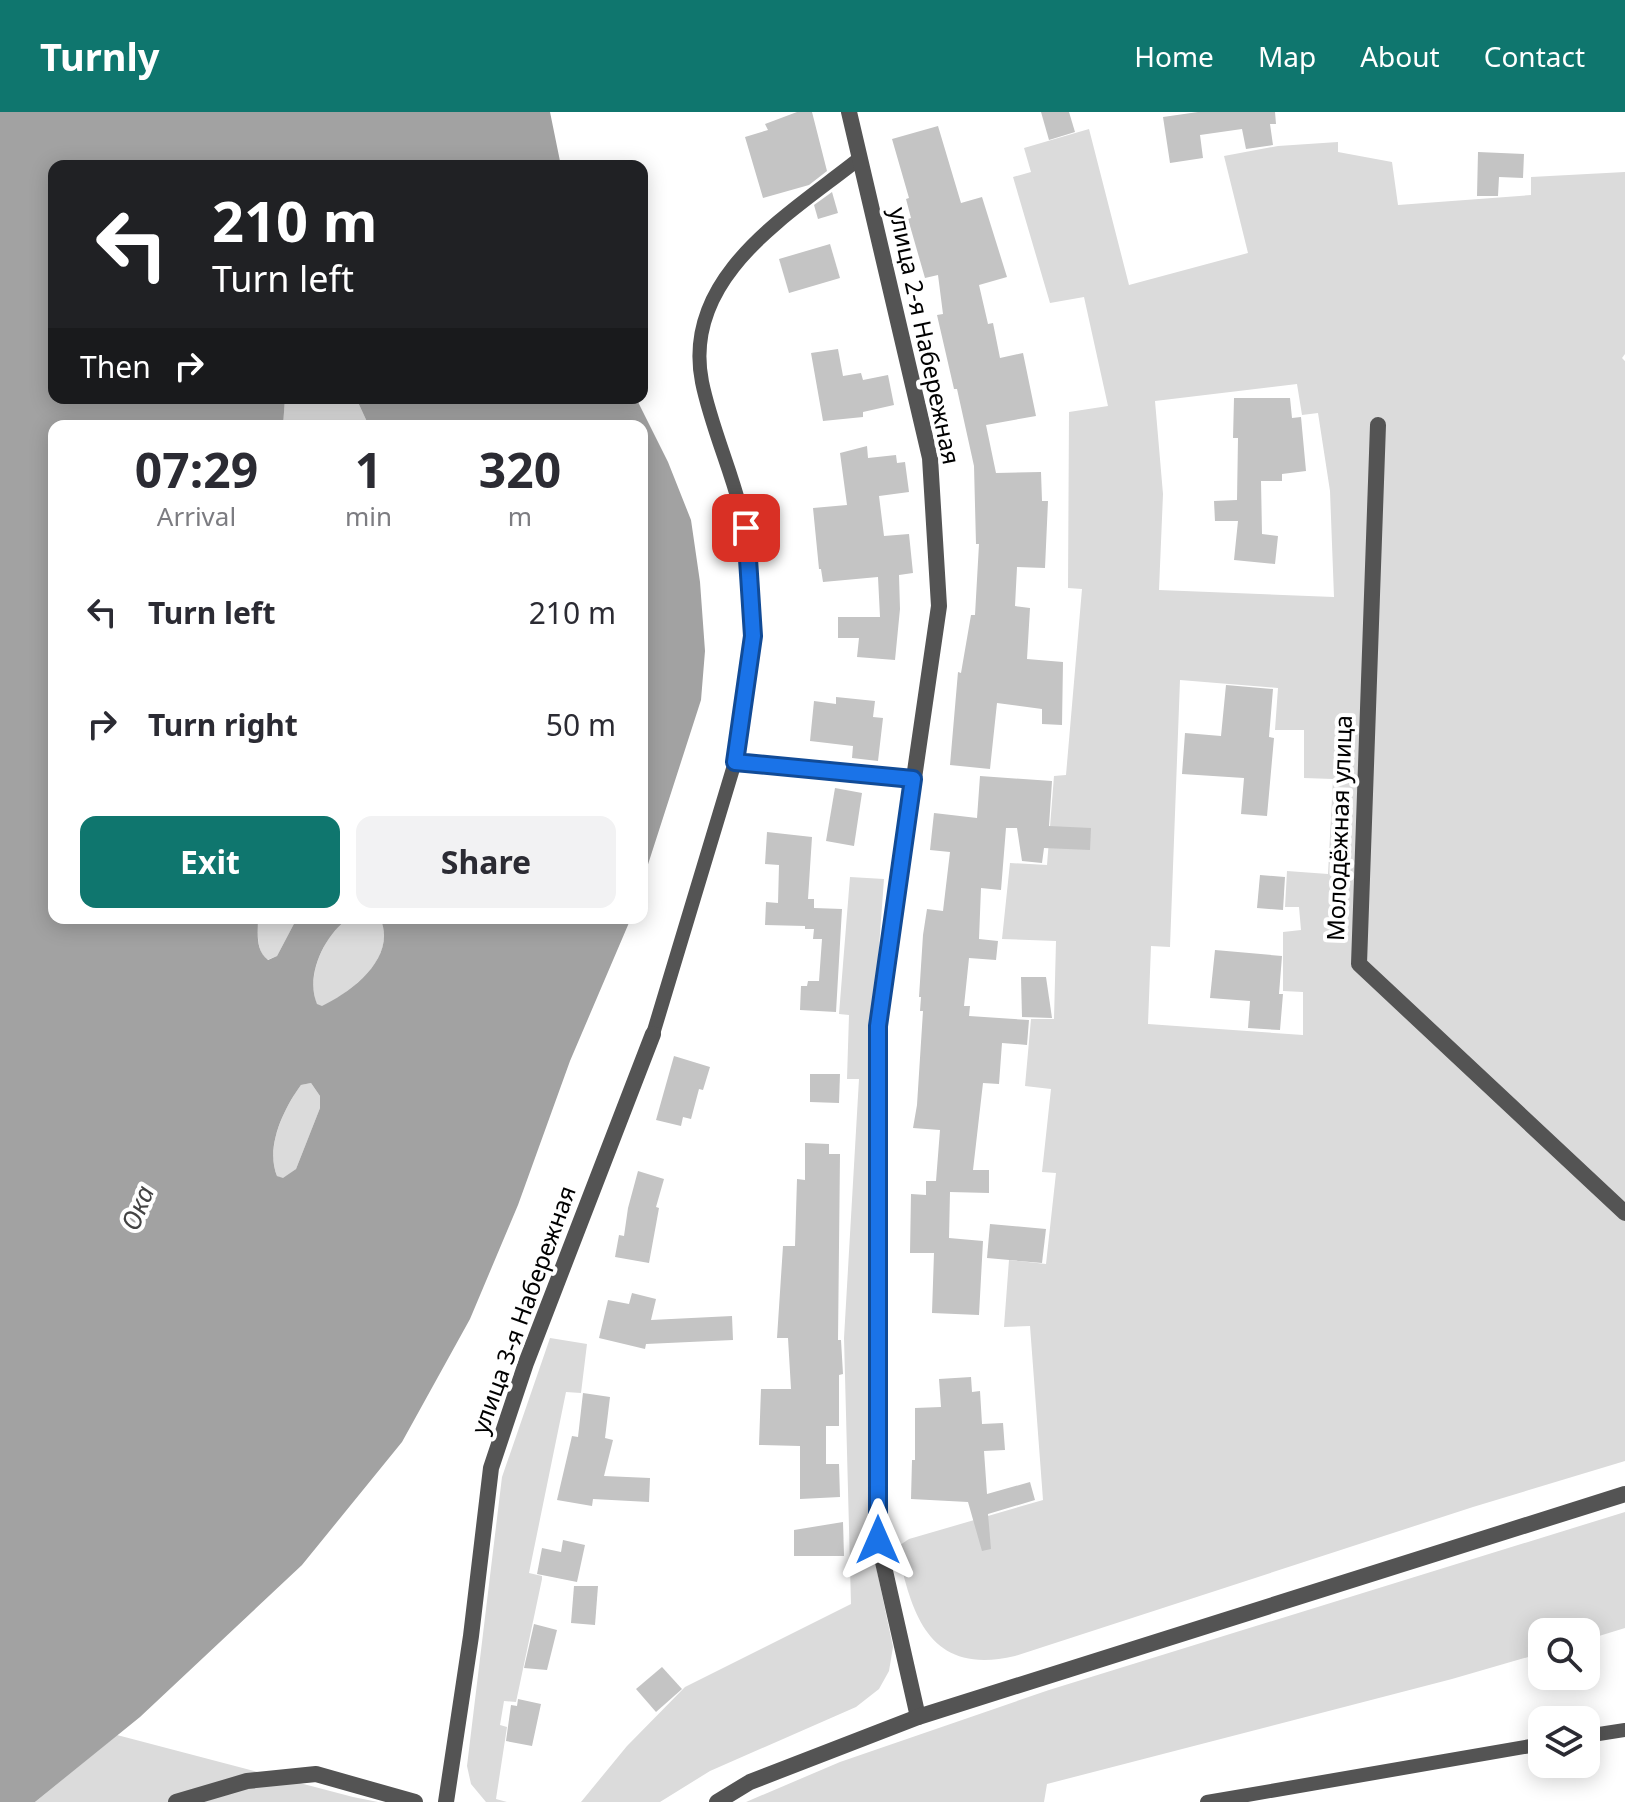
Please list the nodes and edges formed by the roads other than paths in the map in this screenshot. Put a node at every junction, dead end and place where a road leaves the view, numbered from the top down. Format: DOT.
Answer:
graph roads {
  1 [pos="849,112"];
  2 [pos="860,158"];
  3 [pos="1378,425"];
  4 [pos="735,762"];
  5 [pos="913,779"];
  6 [pos="653,1034"];
  7 [pos="1625,1213"];
  8 [pos="1625,1494"];
  9 [pos="918,1717"];
  10 [pos="1625,1730"];
  11 [pos="1600,1734"];
  12 [pos="1528,1746"];
  13 [pos="176,1802"];
  14 [pos="415,1802"];
  15 [pos="446,1802"];
  16 [pos="717,1802"];
  17 [pos="1207,1802"];
  1 -- 2 [label="street, улица 2-я Набережная"];
  2 -- 4 [label="lane"];
  2 -- 5 [label="street, улица 2-я Набережная"];
  3 -- 7 [label="street, Молодёжная улица"];
  4 -- 5 [label="lane"];
  4 -- 6 [label="lane"];
  5 -- 9 [label="street, улица 2-я Набережная"];
  6 -- 15 [label="street, улица 3-я Набережная"];
  8 -- 9 [label="street"];
  9 -- 16 [label="street"];
  10 -- 11 [label="lane"];
  12 -- 17 [label="lane"];
  13 -- 14 [label="street"];
}
